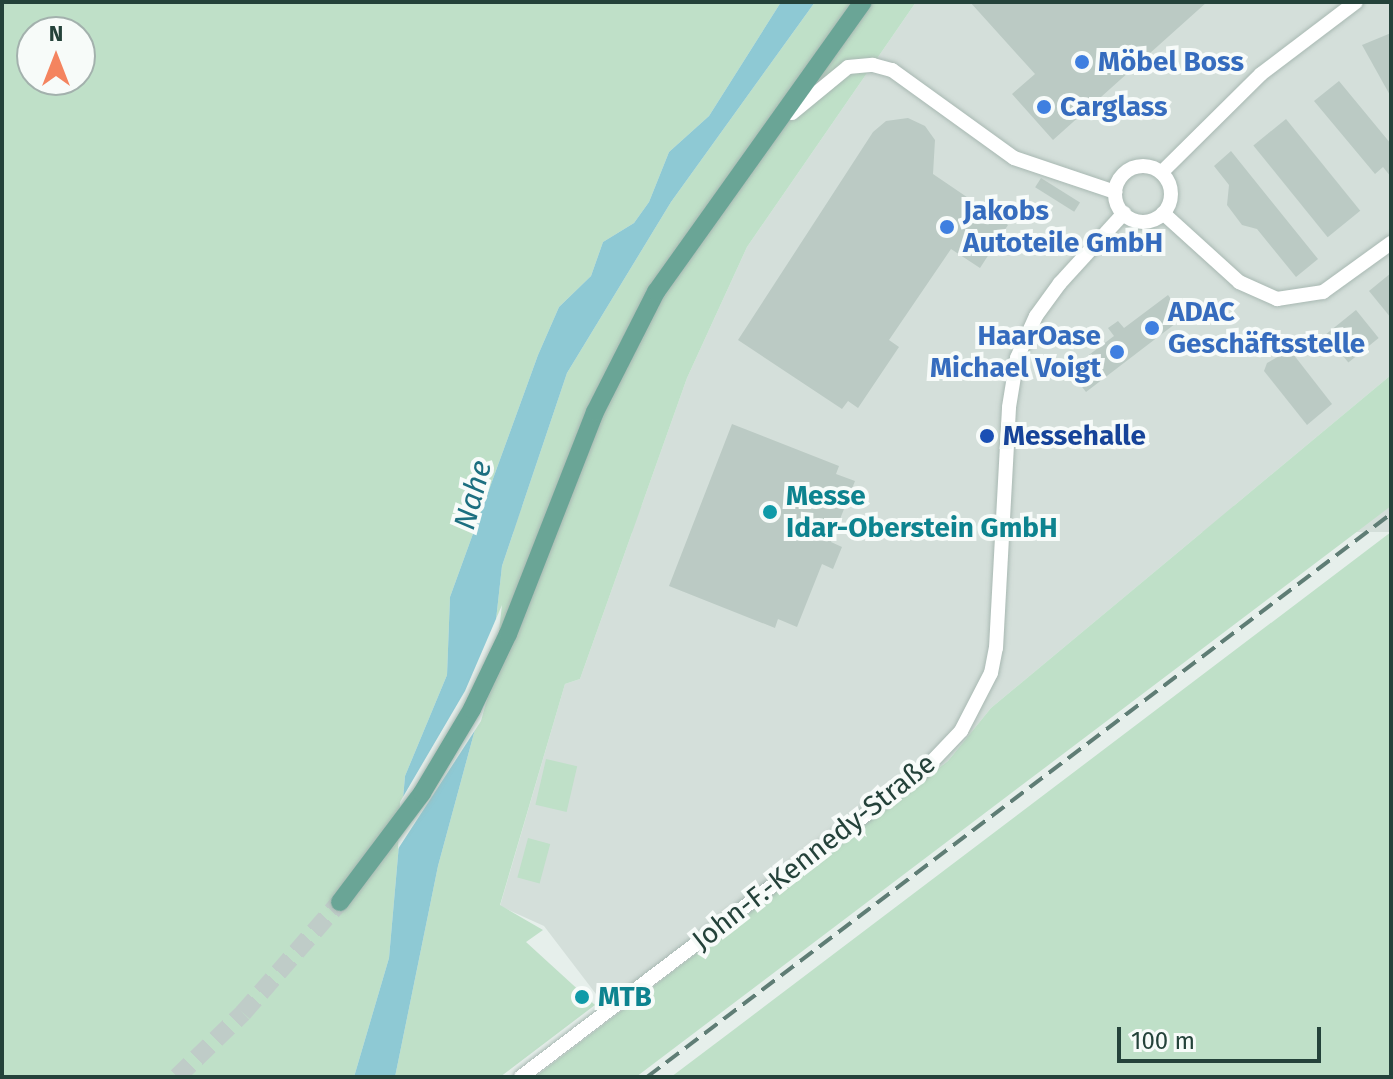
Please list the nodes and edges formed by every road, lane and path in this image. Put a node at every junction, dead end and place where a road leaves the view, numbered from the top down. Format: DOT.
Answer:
graph roads {
  1 [pos="863,2"];
  2 [pos="1356,2"];
  3 [pos="756,149"];
  4 [pos="1162,172"];
  5 [pos="1115,192"];
  6 [pos="1124,213"];
  7 [pos="1163,213"];
  8 [pos="1391,243"];
  9 [pos="340,902"];
  10 [pos="521,1077"];
  1 -- 3 [label="main road"];
  2 -- 4 [label="street"];
  3 -- 5 [label="street"];
  3 -- 9 [label="main road"];
  4 -- 5 [label="street"];
  4 -- 7 [label="street"];
  5 -- 6 [label="street"];
  6 -- 7 [label="street"];
  6 -- 10 [label="street, John-F.-Kennedy-Straße"];
  7 -- 8 [label="street"];
}
